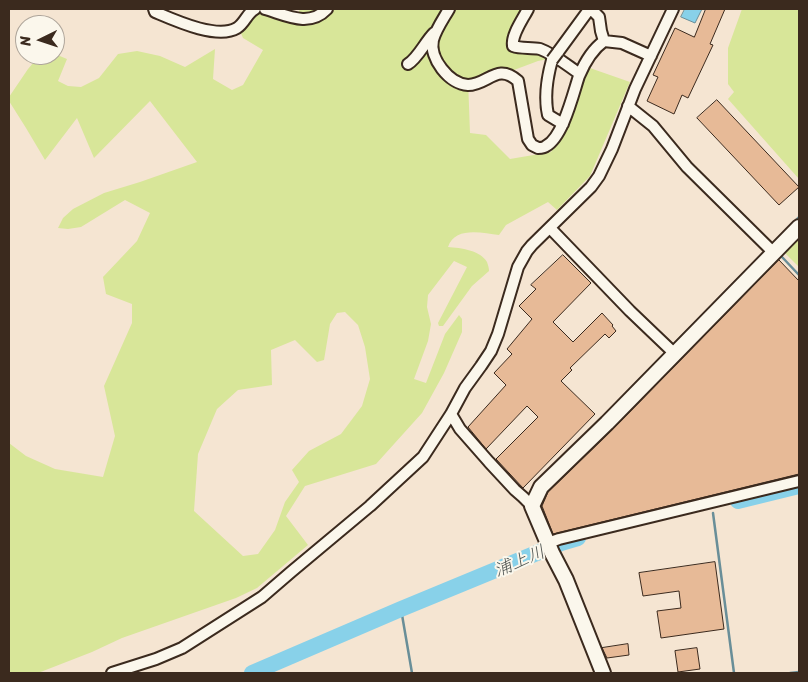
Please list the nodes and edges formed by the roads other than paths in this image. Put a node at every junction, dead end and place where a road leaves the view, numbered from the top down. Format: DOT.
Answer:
graph roads {
  1 [pos="154,9"];
  2 [pos="256,9"];
  3 [pos="265,9"];
  4 [pos="327,9"];
  5 [pos="450,9"];
  6 [pos="528,9"];
  7 [pos="673,9"];
  8 [pos="598,11"];
  9 [pos="437,31"];
  10 [pos="604,41"];
  11 [pos="651,56"];
  12 [pos="408,64"];
  13 [pos="580,74"];
  14 [pos="628,106"];
  15 [pos="563,124"];
  16 [pos="799,227"];
  17 [pos="550,228"];
  18 [pos="770,249"];
  19 [pos="671,350"];
  20 [pos="451,414"];
  21 [pos="797,481"];
  22 [pos="532,506"];
  23 [pos="550,547"];
  24 [pos="112,673"];
  25 [pos="603,673"];
  1 -- 2 [label="street"];
  3 -- 4 [label="street"];
  5 -- 9 [label="street"];
  6 -- 13 [label="street"];
  7 -- 11 [label="street"];
  8 -- 10 [label="street"];
  8 -- 15 [label="street"];
  9 -- 12 [label="street"];
  9 -- 15 [label="street"];
  10 -- 11 [label="street"];
  10 -- 13 [label="street"];
  11 -- 14 [label="street"];
  13 -- 15 [label="street"];
  14 -- 17 [label="street"];
  14 -- 18 [label="street"];
  16 -- 18 [label="street"];
  17 -- 19 [label="street"];
  17 -- 20 [label="street"];
  18 -- 19 [label="street"];
  19 -- 22 [label="street"];
  20 -- 22 [label="street"];
  20 -- 24 [label="street"];
  21 -- 23 [label="street"];
  22 -- 23 [label="street"];
  23 -- 25 [label="street"];
}
